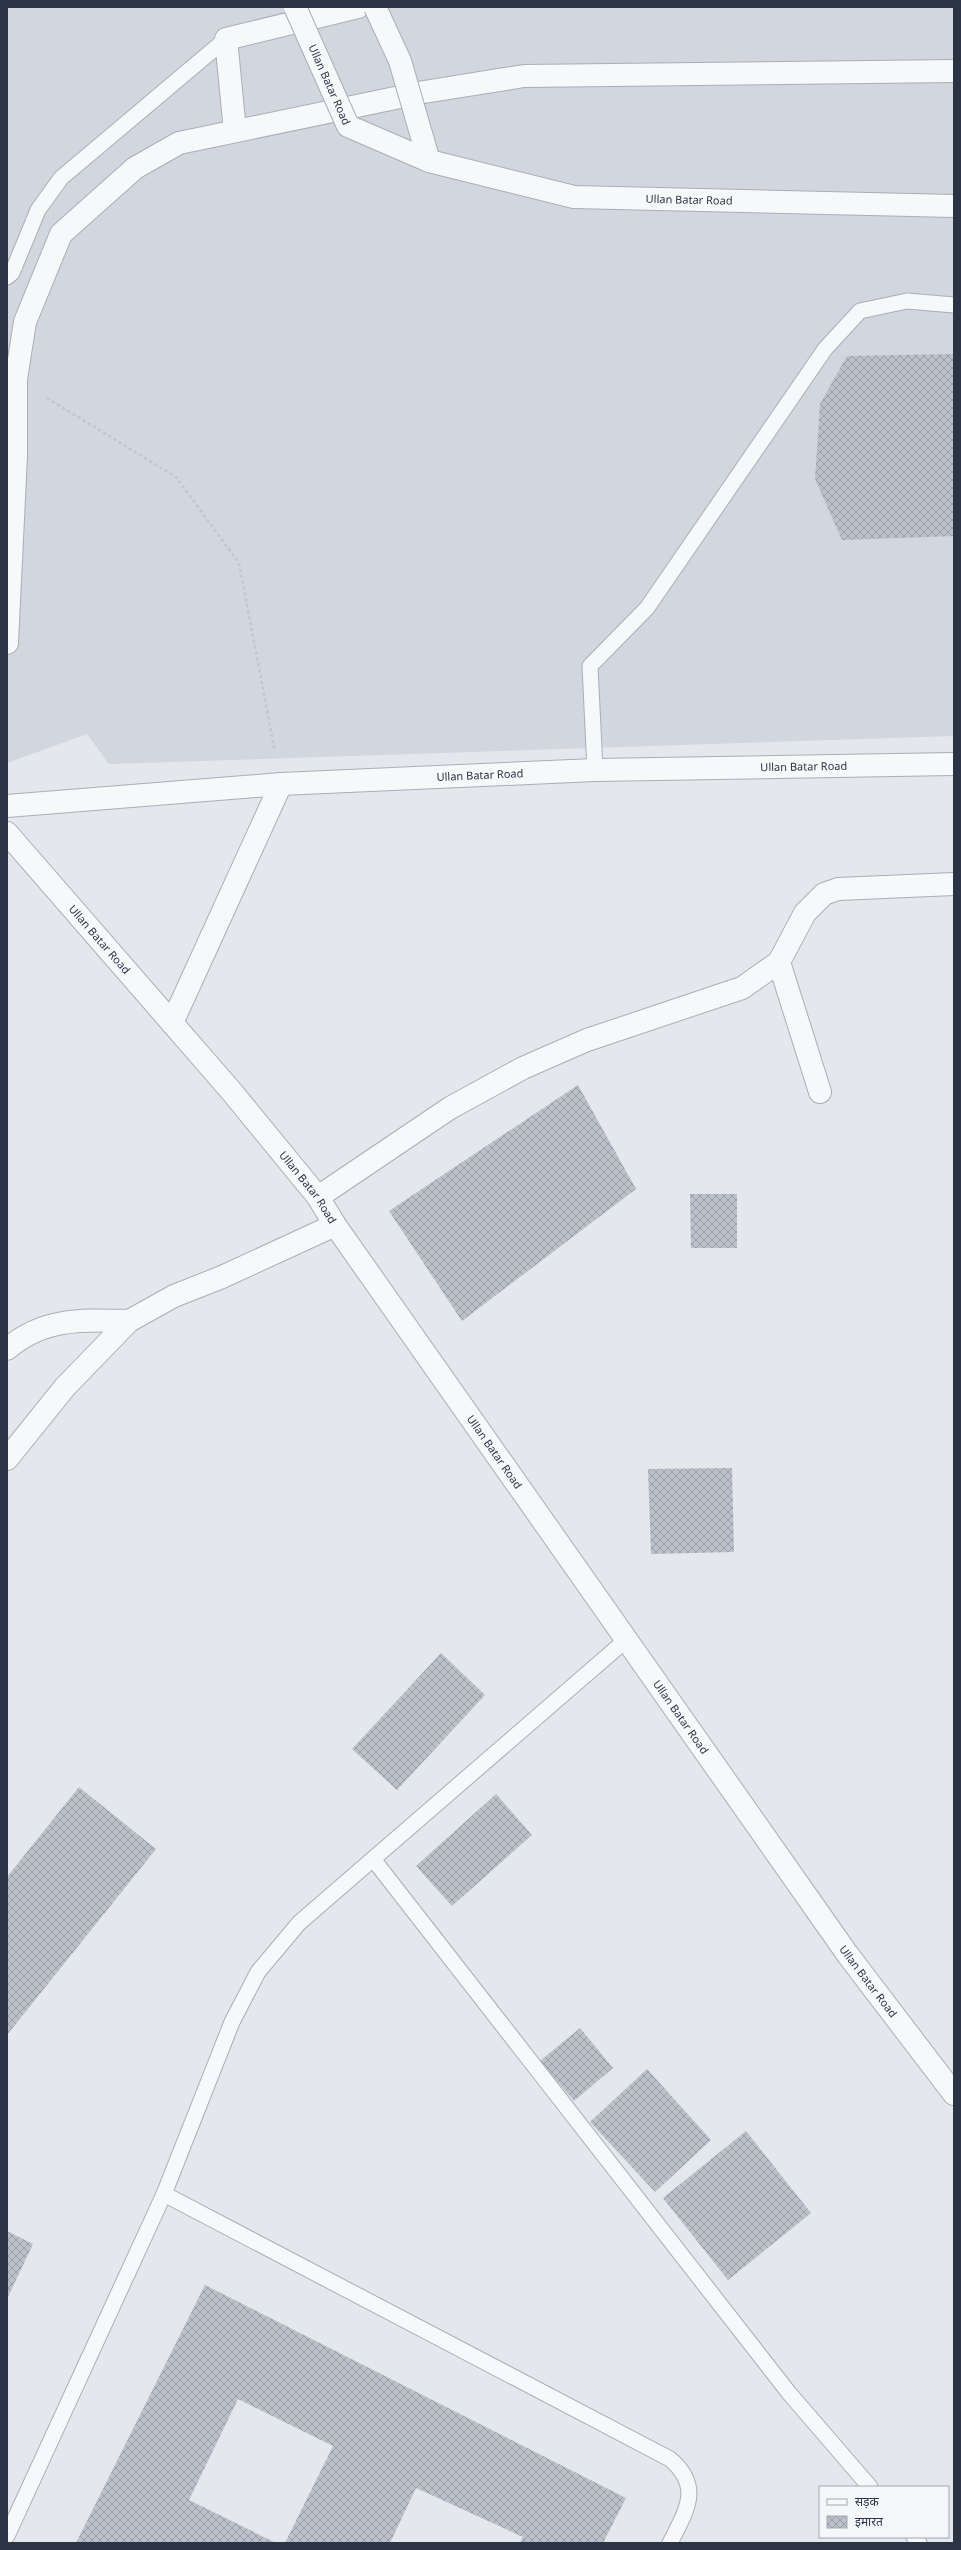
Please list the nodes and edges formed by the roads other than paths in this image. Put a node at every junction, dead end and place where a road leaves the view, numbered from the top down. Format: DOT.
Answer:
graph roads {
  1 [pos="296,7"];
  2 [pos="358,7"];
  3 [pos="375,7"];
  4 [pos="226,39"];
  5 [pos="954,71"];
  6 [pos="236,131"];
  7 [pos="428,161"];
  8 [pos="954,206"];
  9 [pos="7,277"];
  10 [pos="954,305"];
  11 [pos="7,643"];
  12 [pos="954,764"];
  13 [pos="594,770"];
  14 [pos="281,784"];
  15 [pos="7,806"];
  16 [pos="7,833"];
  17 [pos="954,884"];
  18 [pos="779,962"];
  19 [pos="172,1023"];
  20 [pos="820,1092"];
  21 [pos="318,1197"];
  22 [pos="335,1225"];
  23 [pos="129,1321"];
  24 [pos="7,1349"];
  25 [pos="7,1459"];
  26 [pos="626,1640"];
  27 [pos="373,1859"];
  28 [pos="950,2085"];
  29 [pos="164,2194"];
  30 [pos="869,2486"];
  31 [pos="7,2536"];
  32 [pos="670,2543"];
  1 -- 7 [label="street, Ullan Batar Road, bridge"];
  2 -- 4 [label="street"];
  3 -- 7 [label="street, bridge"];
  4 -- 6 [label="street"];
  4 -- 9 [label="lane"];
  5 -- 6 [label="street"];
  6 -- 11 [label="street"];
  7 -- 8 [label="street, Ullan Batar Road, bridge"];
  10 -- 13 [label="lane"];
  12 -- 13 [label="street, Ullan Batar Road"];
  13 -- 14 [label="street, Ullan Batar Road"];
  14 -- 15 [label="street, Ullan Batar Road"];
  14 -- 19 [label="street"];
  16 -- 19 [label="street, Ullan Batar Road"];
  17 -- 18 [label="street"];
  18 -- 20 [label="street"];
  18 -- 21 [label="street"];
  19 -- 21 [label="street, Ullan Batar Road"];
  21 -- 22 [label="street, Ullan Batar Road"];
  22 -- 23 [label="street"];
  22 -- 26 [label="street, Ullan Batar Road"];
  23 -- 24 [label="street"];
  23 -- 25 [label="street"];
  26 -- 27 [label="lane"];
  26 -- 28 [label="street, Ullan Batar Road"];
  27 -- 29 [label="lane"];
  27 -- 30 [label="lane"];
  29 -- 31 [label="lane"];
  29 -- 32 [label="lane"];
}
